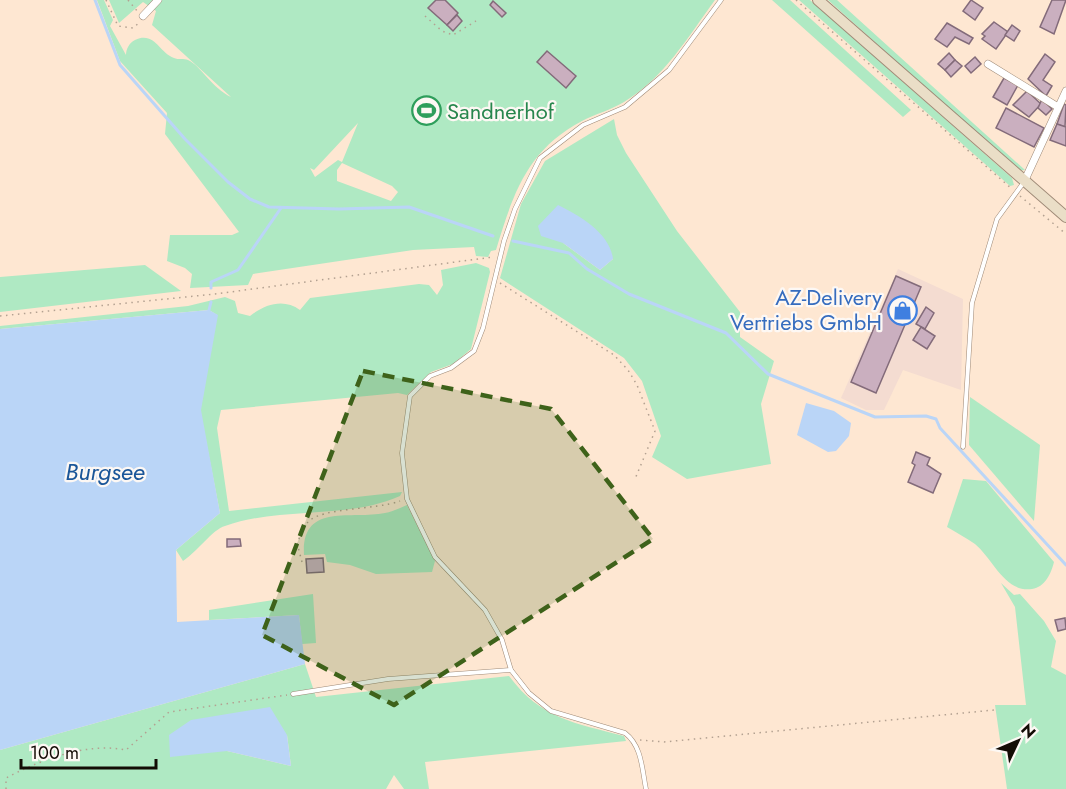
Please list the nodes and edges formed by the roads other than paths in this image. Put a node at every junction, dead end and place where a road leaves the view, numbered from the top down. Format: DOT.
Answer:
graph roads {
  1 [pos="158,0"];
  2 [pos="721,0"];
  3 [pos="818,0"];
  4 [pos="143,16"];
  5 [pos="988,64"];
  6 [pos="1066,91"];
  7 [pos="1058,107"];
  8 [pos="1024,182"];
  9 [pos="1066,217"];
  10 [pos="963,447"];
  11 [pos="511,670"];
  12 [pos="293,694"];
  13 [pos="646,789"];
  1 -- 4 [label="street"];
  2 -- 11 [label="lane"];
  3 -- 8 [label="main road"];
  5 -- 7 [label="street"];
  6 -- 7 [label="street"];
  7 -- 8 [label="street"];
  8 -- 9 [label="main road"];
  8 -- 10 [label="lane"];
  11 -- 12 [label="lane"];
  11 -- 13 [label="lane"];
}
